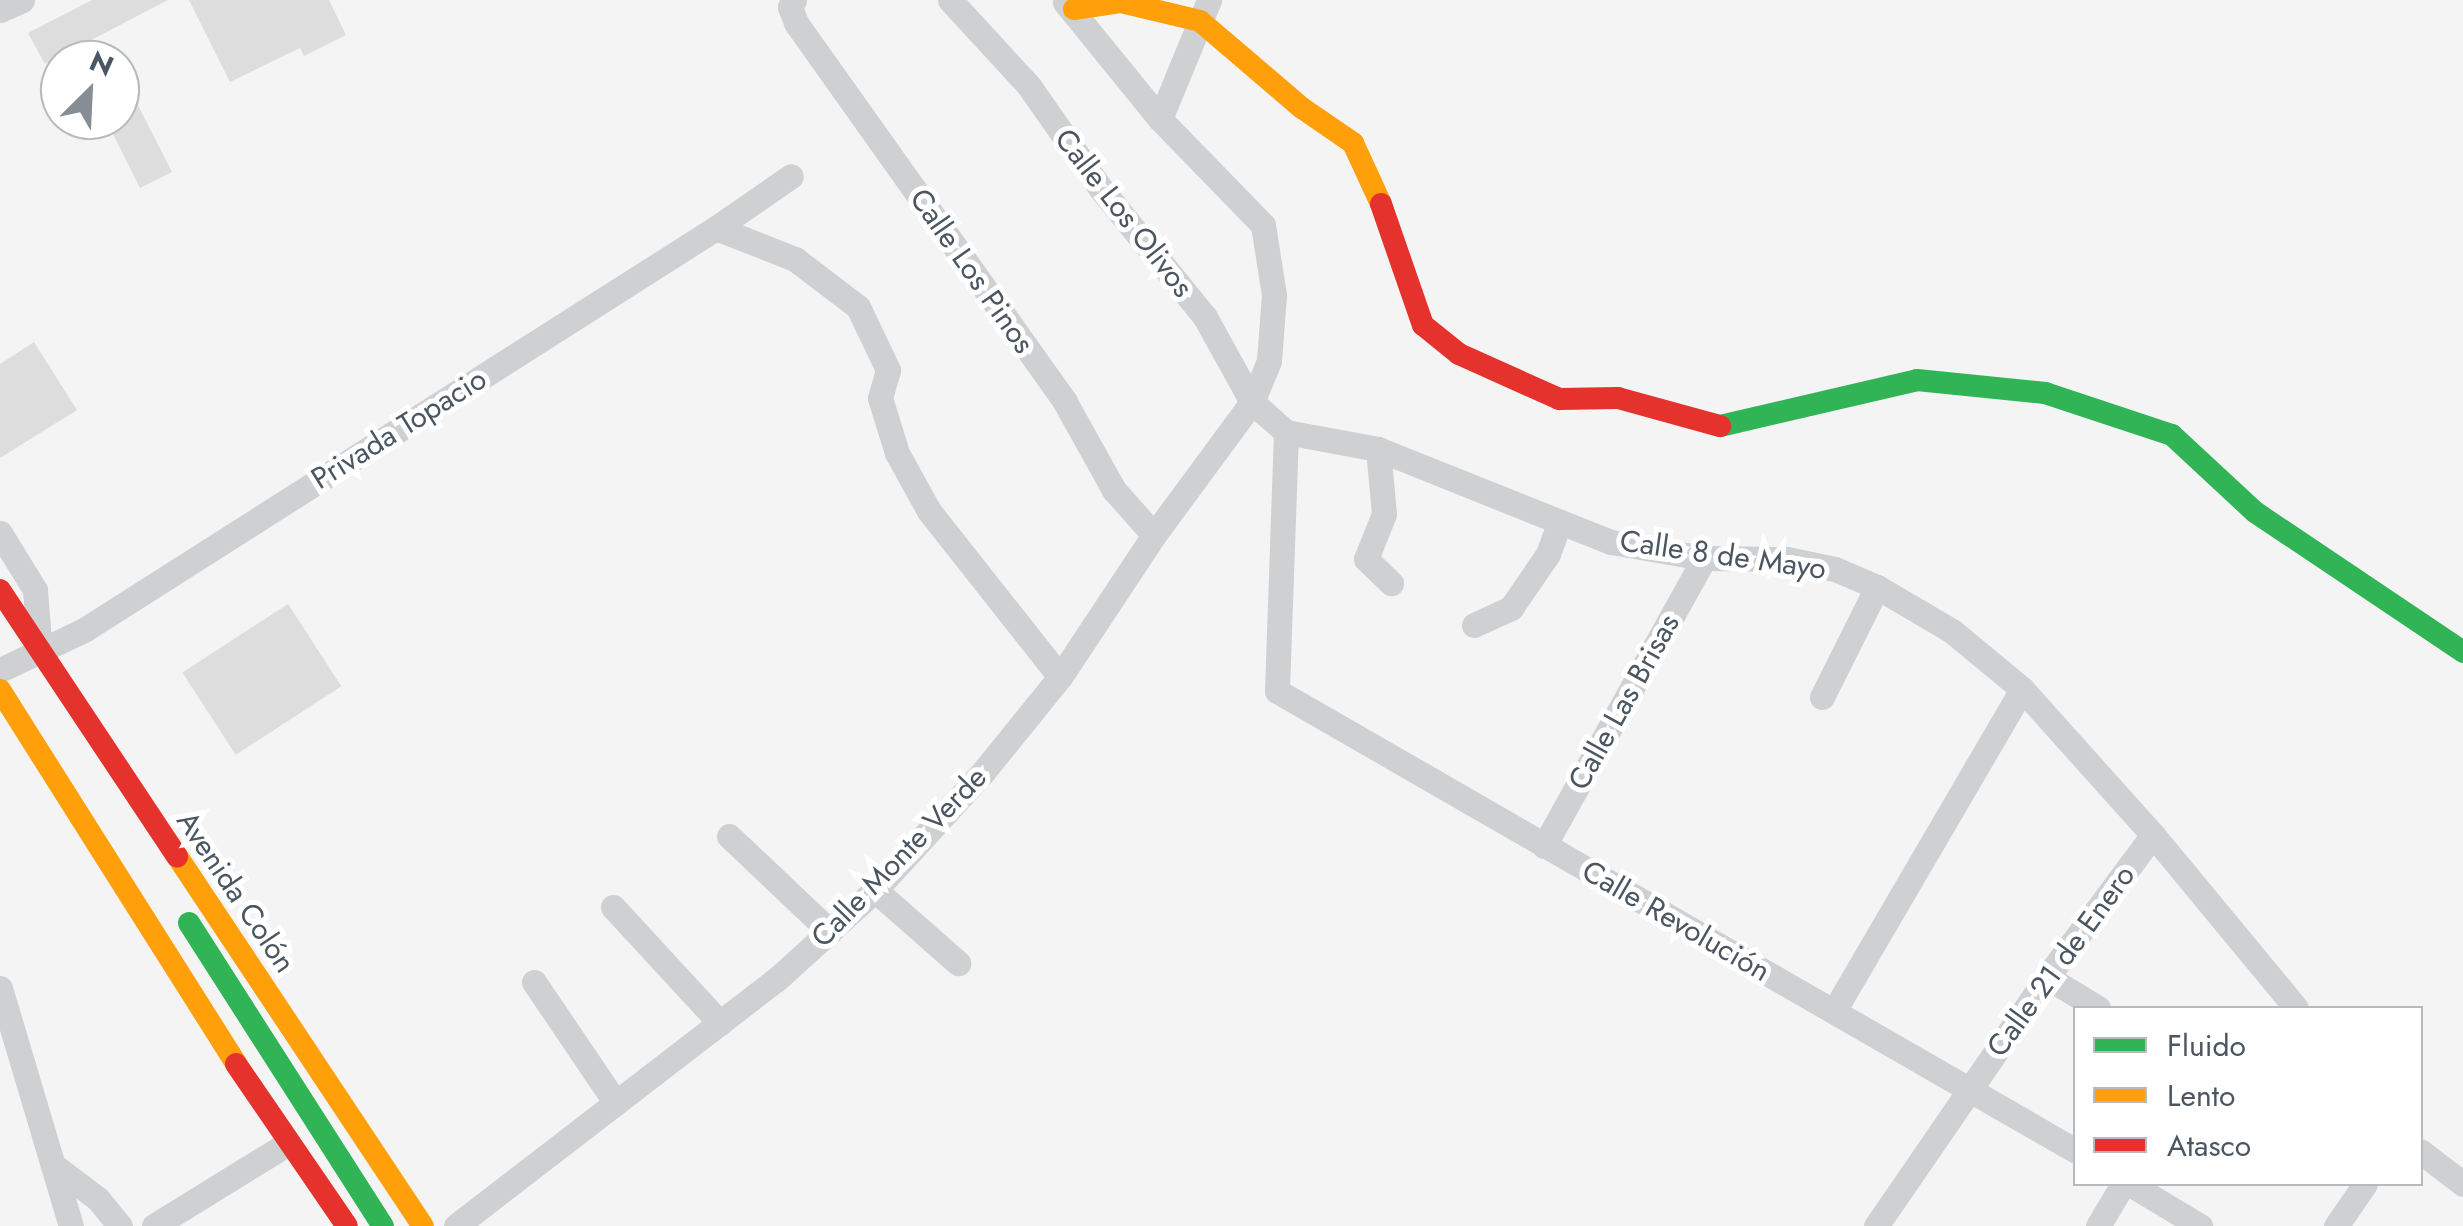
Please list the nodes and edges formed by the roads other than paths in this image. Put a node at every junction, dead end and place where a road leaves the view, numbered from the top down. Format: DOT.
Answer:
graph roads {
  1 [pos="22,0"];
  2 [pos="950,0"];
  3 [pos="792,4"];
  4 [pos="1068,5"];
  5 [pos="0,10"];
  6 [pos="1204,10"];
  7 [pos="1160,119"];
  8 [pos="791,176"];
  9 [pos="716,228"];
  10 [pos="1252,402"];
  11 [pos="1286,432"];
  12 [pos="1378,450"];
  13 [pos="1559,523"];
  14 [pos="0,533"];
  15 [pos="1154,535"];
  16 [pos="1704,558"];
  17 [pos="1391,583"];
  18 [pos="1877,587"];
  19 [pos="0,590"];
  20 [pos="1474,625"];
  21 [pos="0,630"];
  22 [pos="2463,652"];
  23 [pos="20,660"];
  24 [pos="1060,677"];
  25 [pos="0,690"];
  26 [pos="2022,690"];
  27 [pos="1822,697"];
  28 [pos="73,743"];
  29 [pos="2153,835"];
  30 [pos="729,836"];
  31 [pos="1544,846"];
  32 [pos="875,890"];
  33 [pos="612,907"];
  34 [pos="180,910"];
  35 [pos="830,932"];
  36 [pos="958,963"];
  37 [pos="2047,977"];
  38 [pos="534,982"];
  39 [pos="0,988"];
  40 [pos="2095,1006"];
  41 [pos="2294,1006"];
  42 [pos="1834,1011"];
  43 [pos="720,1023"];
  44 [pos="1970,1088"];
  45 [pos="616,1103"];
  46 [pos="286,1144"];
  47 [pos="2073,1149"];
  48 [pos="2423,1154"];
  49 [pos="53,1165"];
  50 [pos="2463,1184"];
  51 [pos="2125,1186"];
  52 [pos="2130,1186"];
  53 [pos="2364,1186"];
  54 [pos="70,1226"];
  55 [pos="120,1226"];
  56 [pos="154,1226"];
  57 [pos="347,1226"];
  58 [pos="383,1226"];
  59 [pos="423,1226"];
  60 [pos="456,1226"];
  61 [pos="1876,1226"];
  62 [pos="2098,1226"];
  63 [pos="2200,1226"];
  64 [pos="2336,1226"];
  1 -- 5 [label="street"];
  2 -- 10 [label="street, Calle Los Olivos"];
  3 -- 15 [label="street, Calle Los Pinos"];
  4 -- 6 [label="street"];
  4 -- 7 [label="street, Calle Monte Verde"];
  6 -- 7 [label="street"];
  6 -- 22 [label="street"];
  7 -- 10 [label="street, Calle Monte Verde"];
  8 -- 9 [label="street, Privada Topacio"];
  9 -- 23 [label="street, Privada Topacio"];
  9 -- 24 [label="street"];
  10 -- 11 [label="street, Calle Los Olivos"];
  10 -- 15 [label="street, Calle Monte Verde"];
  11 -- 12 [label="street, Calle 8 de Mayo"];
  11 -- 31 [label="street, Calle Revolución"];
  12 -- 13 [label="street, Calle 8 de Mayo"];
  12 -- 17 [label="street"];
  13 -- 16 [label="street, Calle 8 de Mayo"];
  13 -- 20 [label="street"];
  14 -- 23 [label="street"];
  15 -- 24 [label="street, Calle Monte Verde"];
  16 -- 18 [label="street, Calle 8 de Mayo"];
  16 -- 31 [label="street, Calle Las Brisas"];
  18 -- 26 [label="street, Calle 8 de Mayo"];
  18 -- 27 [label="street"];
  19 -- 23 [label="street, Avenida Colón"];
  21 -- 23 [label="street, Avenida Colón"];
  23 -- 28 [label="street, Avenida Colón"];
  23 -- 59 [label="street, Avenida Colón"];
  24 -- 32 [label="street, Calle Monte Verde"];
  25 -- 46 [label="street"];
  26 -- 29 [label="street, Calle 8 de Mayo"];
  26 -- 42 [label="street"];
  29 -- 37 [label="street, Calle 21 de Enero"];
  29 -- 41 [label="street, Calle 8 de Mayo"];
  30 -- 35 [label="street"];
  31 -- 42 [label="street, Calle Revolución"];
  32 -- 35 [label="street, Calle Monte Verde"];
  32 -- 36 [label="street"];
  33 -- 43 [label="street"];
  34 -- 58 [label="street, Avenida Colón"];
  35 -- 43 [label="street, Calle Monte Verde"];
  37 -- 40 [label="street"];
  37 -- 44 [label="street, Calle 21 de Enero"];
  38 -- 45 [label="street"];
  39 -- 49 [label="street"];
  42 -- 44 [label="street, Calle Revolución"];
  43 -- 45 [label="street, Calle Monte Verde"];
  44 -- 47 [label="street, Calle Revolución"];
  44 -- 61 [label="street, Calle 21 de Enero"];
  45 -- 60 [label="street, Calle Monte Verde"];
  46 -- 56 [label="street"];
  46 -- 57 [label="street"];
  48 -- 50 [label="street"];
  49 -- 54 [label="street"];
  49 -- 55 [label="street"];
  51 -- 62 [label="street"];
  52 -- 63 [label="street"];
  53 -- 64 [label="street"];
}
